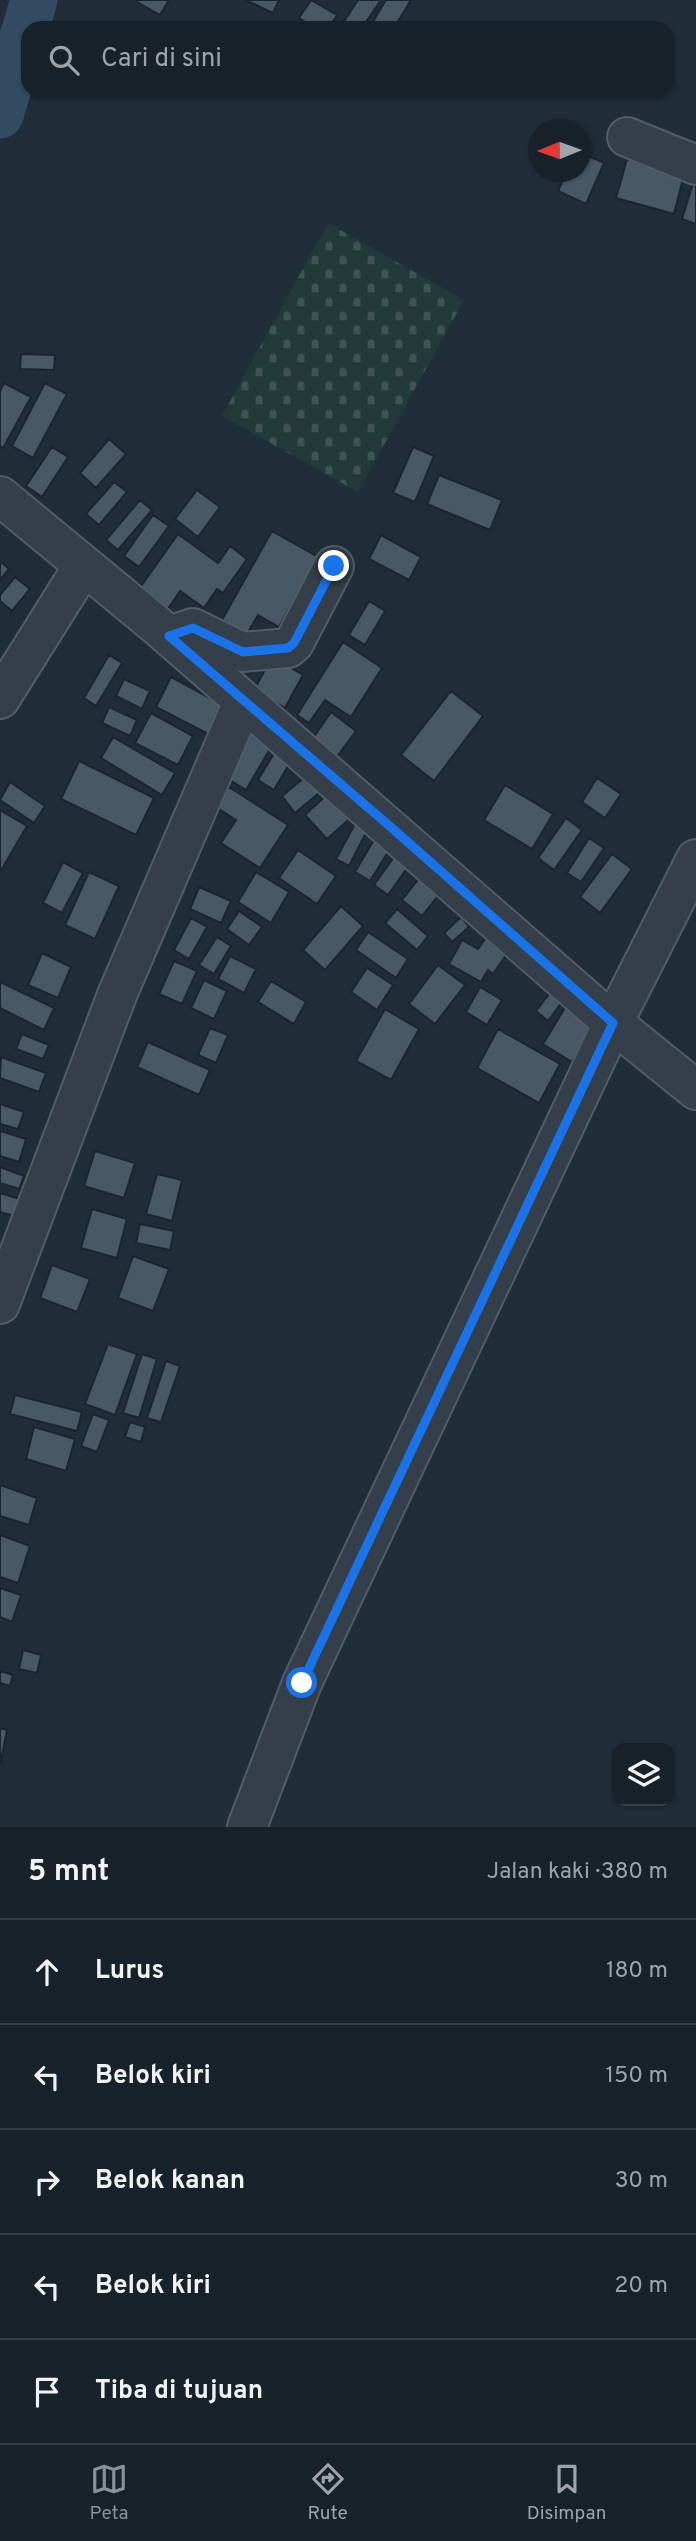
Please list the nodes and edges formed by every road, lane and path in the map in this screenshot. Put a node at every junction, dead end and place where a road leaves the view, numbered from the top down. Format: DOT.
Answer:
graph roads {
  1 [pos="627,137"];
  2 [pos="696,165"];
  3 [pos="0,496"];
  4 [pos="84,565"];
  5 [pos="334,566"];
  6 [pos="169,636"];
  7 [pos="0,699"];
  8 [pos="243,702"];
  9 [pos="696,859"];
  10 [pos="613,1023"];
  11 [pos="696,1090"];
  12 [pos="0,1304"];
  13 [pos="247,1827"];
  1 -- 2 [label="street"];
  3 -- 4 [label="street"];
  4 -- 6 [label="street"];
  4 -- 7 [label="street"];
  5 -- 6 [label="street"];
  6 -- 8 [label="street"];
  8 -- 10 [label="street"];
  8 -- 12 [label="street"];
  9 -- 10 [label="street"];
  10 -- 11 [label="street"];
  10 -- 13 [label="street"];
}
